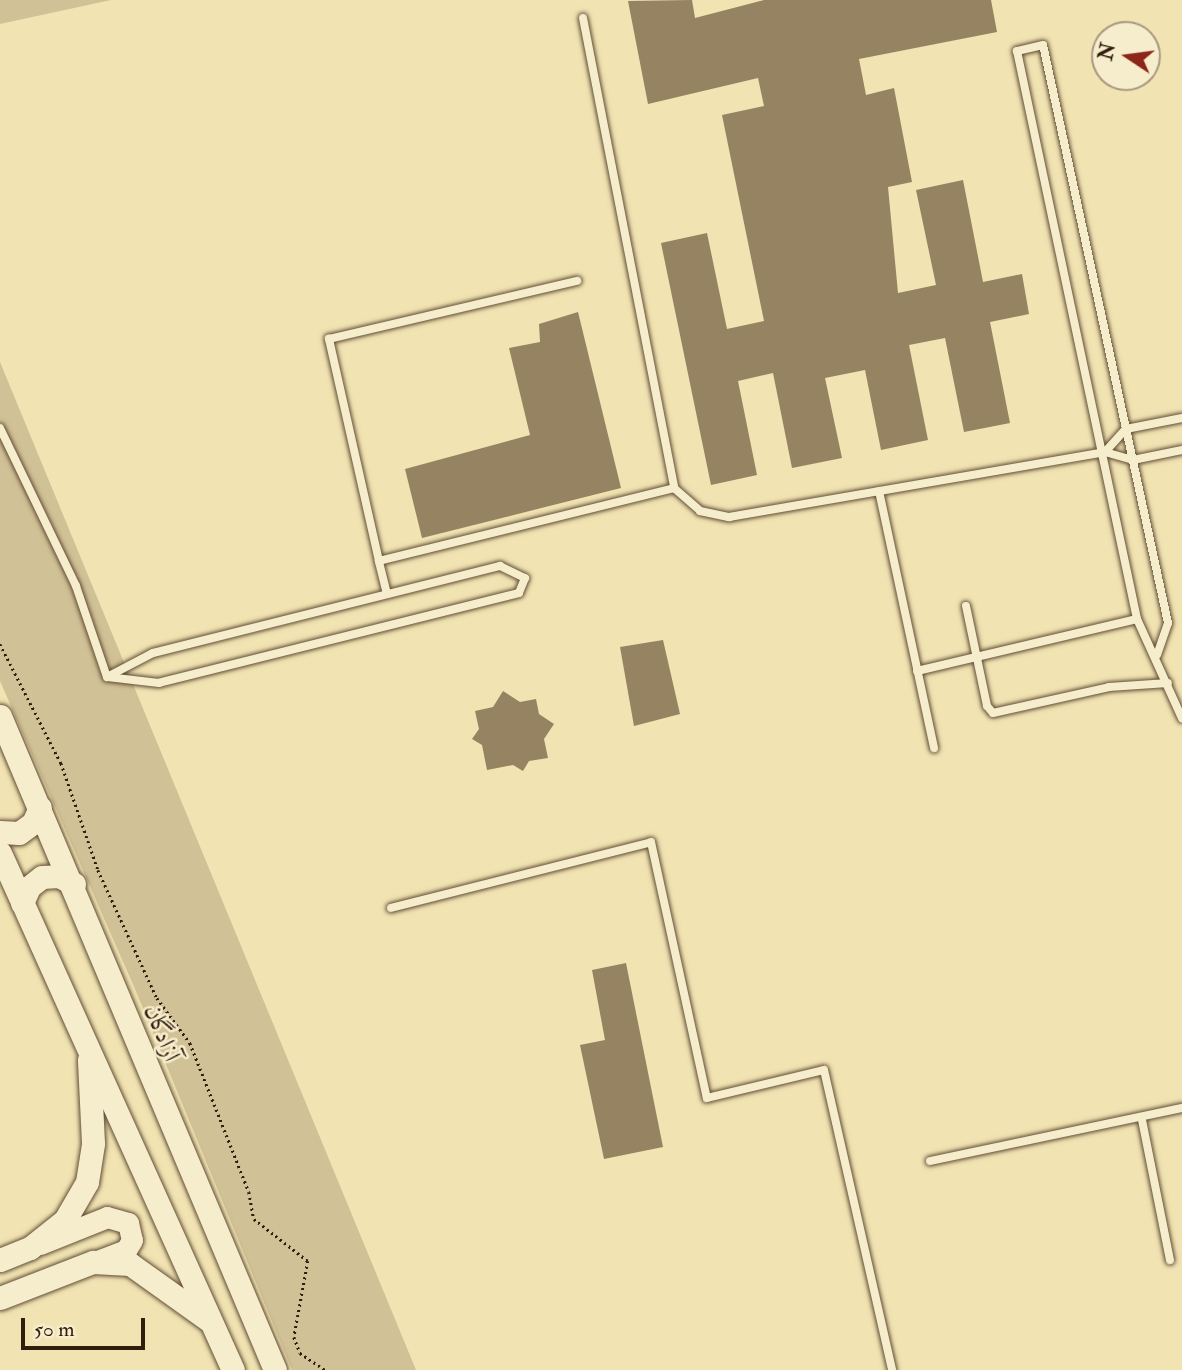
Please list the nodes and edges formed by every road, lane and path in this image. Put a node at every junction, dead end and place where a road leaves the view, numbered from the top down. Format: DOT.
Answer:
graph roads {
  1 [pos="583,18"];
  2 [pos="577,281"];
  3 [pos="1182,418"];
  4 [pos="0,428"];
  5 [pos="1126,429"];
  6 [pos="1182,450"];
  7 [pos="1105,452"];
  8 [pos="1133,460"];
  9 [pos="674,488"];
  10 [pos="879,491"];
  11 [pos="379,561"];
  12 [pos="387,594"];
  13 [pos="966,606"];
  14 [pos="1137,620"];
  15 [pos="0,643"];
  16 [pos="1157,655"];
  17 [pos="975,657"];
  18 [pos="917,671"];
  19 [pos="107,677"];
  20 [pos="1168,683"];
  21 [pos="0,716"];
  22 [pos="1182,718"];
  23 [pos="934,748"];
  24 [pos="40,807"];
  25 [pos="0,832"];
  26 [pos="0,853"];
  27 [pos="74,884"];
  28 [pos="22,903"];
  29 [pos="391,908"];
  30 [pos="88,1047"];
  31 [pos="1182,1108"];
  32 [pos="1142,1120"];
  33 [pos="930,1161"];
  34 [pos="30,1248"];
  35 [pos="0,1260"];
  36 [pos="1170,1260"];
  37 [pos="93,1262"];
  38 [pos="0,1298"];
  39 [pos="215,1325"];
  40 [pos="233,1370"];
  41 [pos="275,1370"];
  42 [pos="325,1370"];
  43 [pos="892,1370"];
  1 -- 9 [label="lane"];
  2 -- 11 [label="lane"];
  3 -- 5 [label="lane"];
  4 -- 19 [label="lane"];
  5 -- 7 [label="lane"];
  5 -- 7 [label="lane"];
  5 -- 8 [label="lane"];
  6 -- 8 [label="lane"];
  7 -- 8 [label="lane"];
  7 -- 10 [label="lane"];
  7 -- 14 [label="lane"];
  8 -- 16 [label="lane"];
  9 -- 10 [label="lane"];
  9 -- 11 [label="lane"];
  10 -- 18 [label="lane"];
  11 -- 12 [label="lane"];
  12 -- 19 [label="lane"];
  12 -- 19 [label="lane"];
  13 -- 17 [label="lane"];
  14 -- 16 [label="lane"];
  14 -- 17 [label="lane"];
  15 -- 42 [label="path"];
  16 -- 20 [label="lane"];
  17 -- 18 [label="lane"];
  17 -- 20 [label="lane"];
  18 -- 23 [label="lane"];
  20 -- 22 [label="lane"];
  21 -- 24 [label="main road, آزادگان"];
  24 -- 25 [label="main road"];
  24 -- 27 [label="main road, آزادگان"];
  26 -- 28 [label="main road"];
  27 -- 28 [label="main road"];
  27 -- 41 [label="main road, آزادگان"];
  28 -- 30 [label="main road"];
  29 -- 43 [label="lane"];
  30 -- 34 [label="main road"];
  30 -- 39 [label="main road"];
  31 -- 32 [label="lane"];
  32 -- 33 [label="lane"];
  32 -- 36 [label="lane"];
  34 -- 35 [label="main road"];
  34 -- 37 [label="street"];
  37 -- 38 [label="main road"];
  37 -- 39 [label="main road"];
  39 -- 40 [label="main road"];
}
